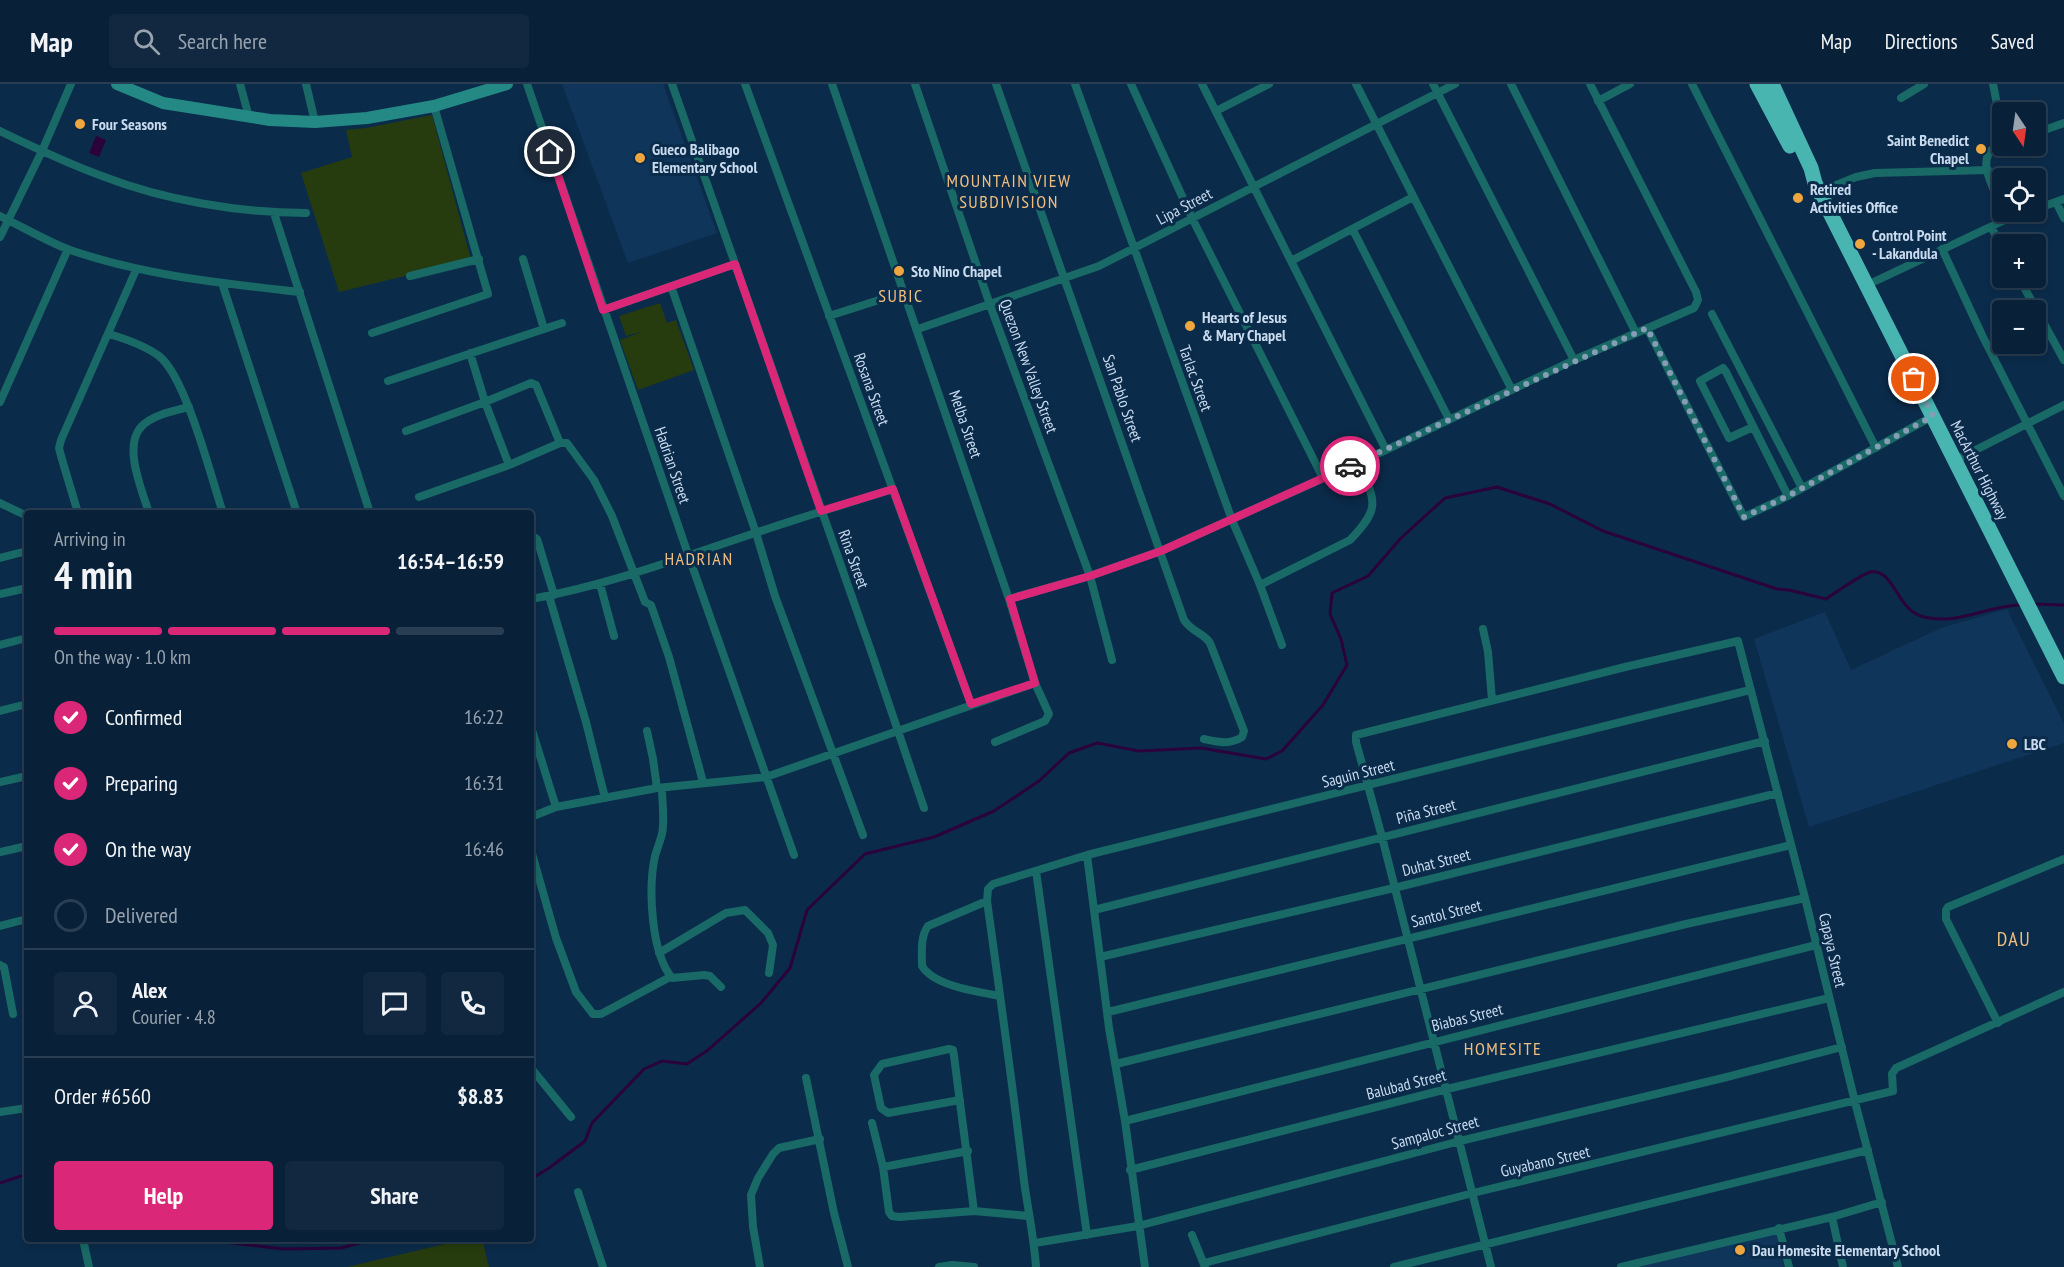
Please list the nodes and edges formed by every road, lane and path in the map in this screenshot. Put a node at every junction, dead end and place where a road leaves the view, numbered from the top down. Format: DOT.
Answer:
graph roads {
  1 [pos="71,84"];
  2 [pos="117,84"];
  3 [pos="240,84"];
  4 [pos="306,84"];
  5 [pos="507,84"];
  6 [pos="528,84"];
  7 [pos="672,84"];
  8 [pos="745,84"];
  9 [pos="832,84"];
  10 [pos="915,84"];
  11 [pos="996,84"];
  12 [pos="1075,84"];
  13 [pos="1131,84"];
  14 [pos="1202,84"];
  15 [pos="1269,84"];
  16 [pos="1356,84"];
  17 [pos="1433,84"];
  18 [pos="1455,84"];
  19 [pos="1511,84"];
  20 [pos="1590,84"];
  21 [pos="1630,84"];
  22 [pos="1692,84"];
  23 [pos="1757,84"];
  24 [pos="1772,84"];
  25 [pos="1924,84"];
  26 [pos="1993,84"];
  27 [pos="1438,93"];
  28 [pos="1901,98"];
  29 [pos="1598,101"];
  30 [pos="1997,102"];
  31 [pos="434,106"];
  32 [pos="1216,111"];
  33 [pos="249,117"];
  34 [pos="315,122"];
  35 [pos="2064,123"];
  36 [pos="1377,125"];
  37 [pos="2046,130"];
  38 [pos="0,131"];
  39 [pos="1992,150"];
  40 [pos="42,151"];
  41 [pos="1988,170"];
  42 [pos="1992,181"];
  43 [pos="1254,186"];
  44 [pos="1817,187"];
  45 [pos="1413,197"];
  46 [pos="2060,201"];
  47 [pos="274,213"];
  48 [pos="306,213"];
  49 [pos="4,218"];
  50 [pos="1192,218"];
  51 [pos="2064,218"];
  52 [pos="1996,222"];
  53 [pos="1991,227"];
  54 [pos="1353,230"];
  55 [pos="1995,234"];
  56 [pos="0,237"];
  57 [pos="68,249"];
  58 [pos="1942,249"];
  59 [pos="1134,250"];
  60 [pos="523,259"];
  61 [pos="478,260"];
  62 [pos="1291,261"];
  63 [pos="735,264"];
  64 [pos="136,270"];
  65 [pos="410,276"];
  66 [pos="1066,279"];
  67 [pos="222,284"];
  68 [pos="671,286"];
  69 [pos="1865,286"];
  70 [pos="2024,288"];
  71 [pos="300,292"];
  72 [pos="904,292"];
  73 [pos="990,305"];
  74 [pos="603,310"];
  75 [pos="1712,314"];
  76 [pos="829,316"];
  77 [pos="562,323"];
  78 [pos="1647,328"];
  79 [pos="544,329"];
  80 [pos="918,329"];
  81 [pos="372,333"];
  82 [pos="1636,333"];
  83 [pos="109,334"];
  84 [pos="470,353"];
  85 [pos="1574,360"];
  86 [pos="2064,360"];
  87 [pos="388,381"];
  88 [pos="1512,390"];
  89 [pos="0,402"];
  90 [pos="485,402"];
  91 [pos="2064,405"];
  92 [pos="189,407"];
  93 [pos="1933,416"];
  94 [pos="1449,419"];
  95 [pos="2027,423"];
  96 [pos="1753,427"];
  97 [pos="406,431"];
  98 [pos="560,443"];
  99 [pos="1876,448"];
  100 [pos="1386,450"];
  101 [pos="1956,460"];
  102 [pos="1358,462"];
  103 [pos="509,465"];
  104 [pos="1323,478"];
  105 [pos="1802,488"];
  106 [pos="893,489"];
  107 [pos="1788,496"];
  108 [pos="2064,496"];
  109 [pos="419,497"];
  110 [pos="0,503"];
  111 [pos="77,510"];
  112 [pos="148,510"];
  113 [pos="222,510"];
  114 [pos="296,510"];
  115 [pos="369,510"];
  116 [pos="821,511"];
  117 [pos="24,515"];
  118 [pos="1232,520"];
  119 [pos="756,533"];
  120 [pos="534,538"];
  121 [pos="1161,551"];
  122 [pos="24,552"];
  123 [pos="689,557"];
  124 [pos="0,558"];
  125 [pos="634,573"];
  126 [pos="1090,576"];
  127 [pos="600,584"];
  128 [pos="1260,585"];
  129 [pos="24,589"];
  130 [pos="0,594"];
  131 [pos="551,596"];
  132 [pos="534,599"];
  133 [pos="1010,599"];
  134 [pos="1483,629"];
  135 [pos="614,636"];
  136 [pos="24,639"];
  137 [pos="0,645"];
  138 [pos="1282,645"];
  139 [pos="1112,660"];
  140 [pos="2064,677"];
  141 [pos="1035,683"];
  142 [pos="1750,690"];
  143 [pos="1492,700"];
  144 [pos="971,704"];
  145 [pos="24,705"];
  146 [pos="0,711"];
  147 [pos="647,731"];
  148 [pos="899,731"];
  149 [pos="534,737"];
  150 [pos="1204,740"];
  151 [pos="1765,741"];
  152 [pos="995,742"];
  153 [pos="834,753"];
  154 [pos="24,777"];
  155 [pos="766,777"];
  156 [pos="0,782"];
  157 [pos="703,782"];
  158 [pos="1368,786"];
  159 [pos="659,788"];
  160 [pos="1778,793"];
  161 [pos="605,798"];
  162 [pos="556,807"];
  163 [pos="924,808"];
  164 [pos="534,816"];
  165 [pos="863,835"];
  166 [pos="1382,837"];
  167 [pos="1791,844"];
  168 [pos="24,847"];
  169 [pos="0,852"];
  170 [pos="794,855"];
  171 [pos="1087,855"];
  172 [pos="2064,859"];
  173 [pos="534,861"];
  174 [pos="1036,870"];
  175 [pos="1394,888"];
  176 [pos="1805,898"];
  177 [pos="987,901"];
  178 [pos="1094,910"];
  179 [pos="24,920"];
  180 [pos="0,926"];
  181 [pos="1407,938"];
  182 [pos="1816,945"];
  183 [pos="659,954"];
  184 [pos="1100,957"];
  185 [pos="0,965"];
  186 [pos="769,973"];
  187 [pos="670,976"];
  188 [pos="721,987"];
  189 [pos="1420,988"];
  190 [pos="2064,992"];
  191 [pos="1000,996"];
  192 [pos="1829,998"];
  193 [pos="1108,1012"];
  194 [pos="14,1014"];
  195 [pos="1998,1023"];
  196 [pos="1434,1041"];
  197 [pos="1842,1047"];
  198 [pos="1116,1064"];
  199 [pos="534,1072"];
  200 [pos="806,1078"];
  201 [pos="1447,1089"];
  202 [pos="960,1100"];
  203 [pos="1855,1102"];
  204 [pos="24,1108"];
  205 [pos="0,1112"];
  206 [pos="571,1117"];
  207 [pos="1125,1121"];
  208 [pos="872,1123"];
  209 [pos="820,1139"];
  210 [pos="1460,1141"];
  211 [pos="1868,1150"];
  212 [pos="968,1151"];
  213 [pos="883,1167"];
  214 [pos="1130,1170"];
  215 [pos="578,1192"];
  216 [pos="1473,1193"];
  217 [pos="1882,1202"];
  218 [pos="974,1212"];
  219 [pos="1028,1216"];
  220 [pos="1832,1217"];
  221 [pos="1138,1226"];
  222 [pos="1779,1228"];
  223 [pos="1087,1235"];
  224 [pos="1192,1235"];
  225 [pos="84,1242"];
  226 [pos="1035,1243"];
  227 [pos="1486,1244"];
  228 [pos="1204,1265"];
  229 [pos="953,1266"];
  230 [pos="87,1267"];
  231 [pos="603,1267"];
  232 [pos="760,1267"];
  233 [pos="848,1267"];
  234 [pos="939,1267"];
  235 [pos="974,1267"];
  236 [pos="1036,1267"];
  237 [pos="1145,1267"];
  238 [pos="1394,1267"];
  239 [pos="1491,1267"];
  240 [pos="1622,1267"];
  241 [pos="1789,1267"];
  242 [pos="1843,1267"];
  243 [pos="1898,1267"];
  1 -- 40 [label="street"];
  2 -- 33 [label="main road"];
  3 -- 33 [label="street"];
  4 -- 34 [label="street"];
  5 -- 31 [label="main road"];
  6 -- 74 [label="street, Hadrian Street"];
  7 -- 63 [label="street, Rina Street"];
  8 -- 76 [label="street, Rosana Street"];
  9 -- 72 [label="street, Melba Street"];
  10 -- 73 [label="street, Quezon New Valley Street"];
  11 -- 66 [label="street, San Pablo Street"];
  12 -- 59 [label="street, Tarlac Street"];
  13 -- 50 [label="street"];
  14 -- 32 [label="street"];
  15 -- 32 [label="street"];
  16 -- 36 [label="street"];
  17 -- 27 [label="street"];
  18 -- 27 [label="street, Lipa Street"];
  19 -- 82 [label="street"];
  20 -- 29 [label="street"];
  21 -- 29 [label="street"];
  22 -- 99 [label="street"];
  23 -- 44 [label="highway, MacArthur Highway"];
  24 -- 44 [label="highway, MacArthur Highway"];
  25 -- 28 [label="street"];
  26 -- 30 [label="street"];
  27 -- 36 [label="street, Lipa Street"];
  27 -- 85 [label="street"];
  29 -- 78 [label="street"];
  31 -- 34 [label="main road"];
  31 -- 61 [label="street"];
  32 -- 43 [label="street"];
  33 -- 34 [label="main road"];
  35 -- 37 [label="street"];
  36 -- 43 [label="street, Lipa Street"];
  36 -- 45 [label="street"];
  38 -- 40 [label="street"];
  39 -- 41 [label="street"];
  40 -- 47 [label="street"];
  40 -- 49 [label="street"];
  41 -- 42 [label="street"];
  41 -- 44 [label="street"];
  43 -- 50 [label="street, Lipa Street"];
  43 -- 62 [label="street"];
  44 -- 69 [label="highway, MacArthur Highway"];
  45 -- 54 [label="street"];
  45 -- 88 [label="street"];
  46 -- 51 [label="street"];
  47 -- 48 [label="street"];
  47 -- 71 [label="street"];
  49 -- 56 [label="street"];
  49 -- 57 [label="street"];
  50 -- 59 [label="street, Lipa Street"];
  50 -- 104 [label="street"];
  52 -- 53 [label="street"];
  53 -- 55 [label="street"];
  53 -- 58 [label="street"];
  54 -- 62 [label="street"];
  54 -- 94 [label="street"];
  57 -- 64 [label="street"];
  57 -- 89 [label="street"];
  58 -- 69 [label="street"];
  58 -- 95 [label="street"];
  59 -- 66 [label="street, Lipa Street"];
  59 -- 118 [label="street, Tarlac Street"];
  60 -- 79 [label="street"];
  61 -- 65 [label="street"];
  61 -- 81 [label="street"];
  62 -- 100 [label="street"];
  63 -- 68 [label="street"];
  63 -- 116 [label="street, Rina Street"];
  64 -- 67 [label="street"];
  64 -- 83 [label="street"];
  66 -- 73 [label="street, Lipa Street"];
  66 -- 121 [label="street, San Pablo Street"];
  67 -- 71 [label="street"];
  67 -- 114 [label="street"];
  68 -- 74 [label="street"];
  68 -- 119 [label="street"];
  69 -- 93 [label="highway, MacArthur Highway"];
  70 -- 86 [label="street"];
  71 -- 115 [label="street"];
  72 -- 76 [label="street"];
  72 -- 80 [label="street, Melba Street"];
  73 -- 80 [label="street, Lipa Street"];
  73 -- 126 [label="street, Quezon New Valley Street"];
  74 -- 123 [label="street, Hadrian Street"];
  75 -- 105 [label="street"];
  76 -- 106 [label="street, Rosana Street"];
  77 -- 79 [label="street"];
  78 -- 82 [label="street"];
  78 -- 107 [label="street"];
  79 -- 84 [label="street"];
  80 -- 133 [label="street, Melba Street"];
  82 -- 85 [label="street"];
  83 -- 92 [label="street"];
  83 -- 111 [label="street"];
  84 -- 87 [label="street"];
  84 -- 90 [label="street"];
  85 -- 88 [label="street"];
  88 -- 94 [label="street"];
  90 -- 97 [label="street"];
  90 -- 98 [label="street"];
  90 -- 103 [label="street"];
  91 -- 95 [label="street"];
  92 -- 112 [label="street"];
  92 -- 113 [label="street"];
  93 -- 99 [label="street"];
  93 -- 101 [label="highway, MacArthur Highway"];
  94 -- 100 [label="street"];
  95 -- 101 [label="street"];
  95 -- 108 [label="street"];
  96 -- 96 [label="street"];
  96 -- 107 [label="street"];
  98 -- 103 [label="street"];
  98 -- 125 [label="street"];
  99 -- 105 [label="street"];
  100 -- 102 [label="street"];
  101 -- 140 [label="highway, MacArthur Highway"];
  102 -- 104 [label="street"];
  102 -- 128 [label="street"];
  103 -- 109 [label="street"];
  104 -- 118 [label="street"];
  105 -- 107 [label="street"];
  106 -- 116 [label="street"];
  106 -- 144 [label="street, Rosana Street"];
  110 -- 117 [label="street"];
  116 -- 119 [label="street"];
  116 -- 148 [label="street, Rina Street"];
  118 -- 121 [label="street"];
  118 -- 128 [label="street, Tarlac Street"];
  119 -- 123 [label="street"];
  119 -- 153 [label="street"];
  120 -- 131 [label="street"];
  121 -- 126 [label="street"];
  121 -- 150 [label="street, San Pablo Street"];
  122 -- 124 [label="street"];
  123 -- 125 [label="street"];
  123 -- 155 [label="street, Hadrian Street"];
  125 -- 127 [label="street"];
  125 -- 157 [label="street"];
  126 -- 133 [label="street"];
  126 -- 139 [label="street, Quezon New Valley Street"];
  127 -- 131 [label="street"];
  127 -- 135 [label="street"];
  128 -- 138 [label="street, Tarlac Street"];
  129 -- 130 [label="street"];
  131 -- 132 [label="street"];
  131 -- 161 [label="street"];
  133 -- 141 [label="street, Melba Street"];
  134 -- 143 [label="street"];
  136 -- 137 [label="street"];
  141 -- 144 [label="street"];
  141 -- 152 [label="street, Melba Street"];
  142 -- 143 [label="street, Capaya Street"];
  142 -- 151 [label="street, Capaya Street"];
  142 -- 158 [label="street, Saguin Street"];
  143 -- 158 [label="street"];
  144 -- 148 [label="street"];
  145 -- 146 [label="street"];
  147 -- 159 [label="street"];
  148 -- 153 [label="street"];
  148 -- 163 [label="street, Rina Street"];
  149 -- 162 [label="street"];
  151 -- 160 [label="street, Capaya Street"];
  151 -- 166 [label="street, Piña Street"];
  153 -- 155 [label="street"];
  153 -- 165 [label="street"];
  154 -- 156 [label="street"];
  155 -- 157 [label="street"];
  155 -- 170 [label="street, Hadrian Street"];
  157 -- 159 [label="street"];
  158 -- 166 [label="street"];
  158 -- 171 [label="street, Saguin Street"];
  159 -- 161 [label="street"];
  159 -- 183 [label="street"];
  160 -- 167 [label="street, Capaya Street"];
  160 -- 175 [label="street, Duhat Street"];
  161 -- 162 [label="street"];
  162 -- 164 [label="street"];
  166 -- 175 [label="street"];
  166 -- 178 [label="street, Piña Street"];
  167 -- 176 [label="street, Capaya Street"];
  167 -- 181 [label="street, Santol Street"];
  168 -- 169 [label="street"];
  171 -- 174 [label="street, Saguin Street"];
  171 -- 178 [label="street"];
  172 -- 195 [label="street"];
  173 -- 187 [label="street"];
  174 -- 177 [label="street, Saguin Street"];
  174 -- 223 [label="street"];
  175 -- 181 [label="street"];
  175 -- 184 [label="street, Duhat Street"];
  176 -- 182 [label="street, Capaya Street"];
  176 -- 189 [label="street"];
  177 -- 191 [label="street"];
  177 -- 191 [label="street"];
  178 -- 184 [label="street"];
  179 -- 180 [label="street"];
  181 -- 189 [label="street"];
  181 -- 193 [label="street, Santol Street"];
  182 -- 192 [label="street, Capaya Street"];
  182 -- 196 [label="street, Biabas Street"];
  183 -- 186 [label="street"];
  183 -- 187 [label="street"];
  184 -- 193 [label="street"];
  185 -- 194 [label="street"];
  187 -- 188 [label="street"];
  189 -- 196 [label="street"];
  189 -- 198 [label="street"];
  190 -- 195 [label="street"];
  191 -- 219 [label="street"];
  192 -- 197 [label="street, Capaya Street"];
  192 -- 201 [label="street, Balubad Street"];
  193 -- 198 [label="street"];
  195 -- 203 [label="street, Guyabano Street"];
  196 -- 201 [label="street"];
  196 -- 207 [label="street, Biabas Street"];
  197 -- 203 [label="street, Capaya Street"];
  197 -- 210 [label="street, Sampaloc Street"];
  198 -- 207 [label="street"];
  199 -- 206 [label="street"];
  200 -- 209 [label="street"];
  201 -- 210 [label="street"];
  201 -- 214 [label="street, Balubad Street"];
  202 -- 202 [label="street"];
  202 -- 212 [label="street"];
  203 -- 211 [label="street, Capaya Street"];
  203 -- 216 [label="street, Guyabano Street"];
  204 -- 205 [label="street"];
  207 -- 214 [label="street"];
  208 -- 213 [label="street"];
  209 -- 232 [label="street"];
  209 -- 233 [label="street"];
  210 -- 216 [label="street"];
  210 -- 221 [label="street, Sampaloc Street"];
  211 -- 217 [label="street, Capaya Street"];
  211 -- 227 [label="street"];
  212 -- 213 [label="street"];
  212 -- 218 [label="street"];
  213 -- 218 [label="street"];
  214 -- 221 [label="street"];
  215 -- 231 [label="street"];
  216 -- 227 [label="street"];
  216 -- 228 [label="street, Guyabano Street"];
  217 -- 220 [label="street"];
  217 -- 243 [label="street, Capaya Street"];
  218 -- 219 [label="street"];
  219 -- 226 [label="street"];
  220 -- 222 [label="street"];
  220 -- 242 [label="street"];
  221 -- 223 [label="street, Sampaloc Street"];
  221 -- 237 [label="street"];
  222 -- 240 [label="street"];
  222 -- 241 [label="street"];
  223 -- 226 [label="street, Sampaloc Street"];
  224 -- 228 [label="street, Guyabano Street"];
  225 -- 230 [label="street"];
  226 -- 236 [label="street"];
  227 -- 238 [label="street"];
  227 -- 239 [label="street"];
  229 -- 234 [label="street"];
  229 -- 235 [label="street"];
}
